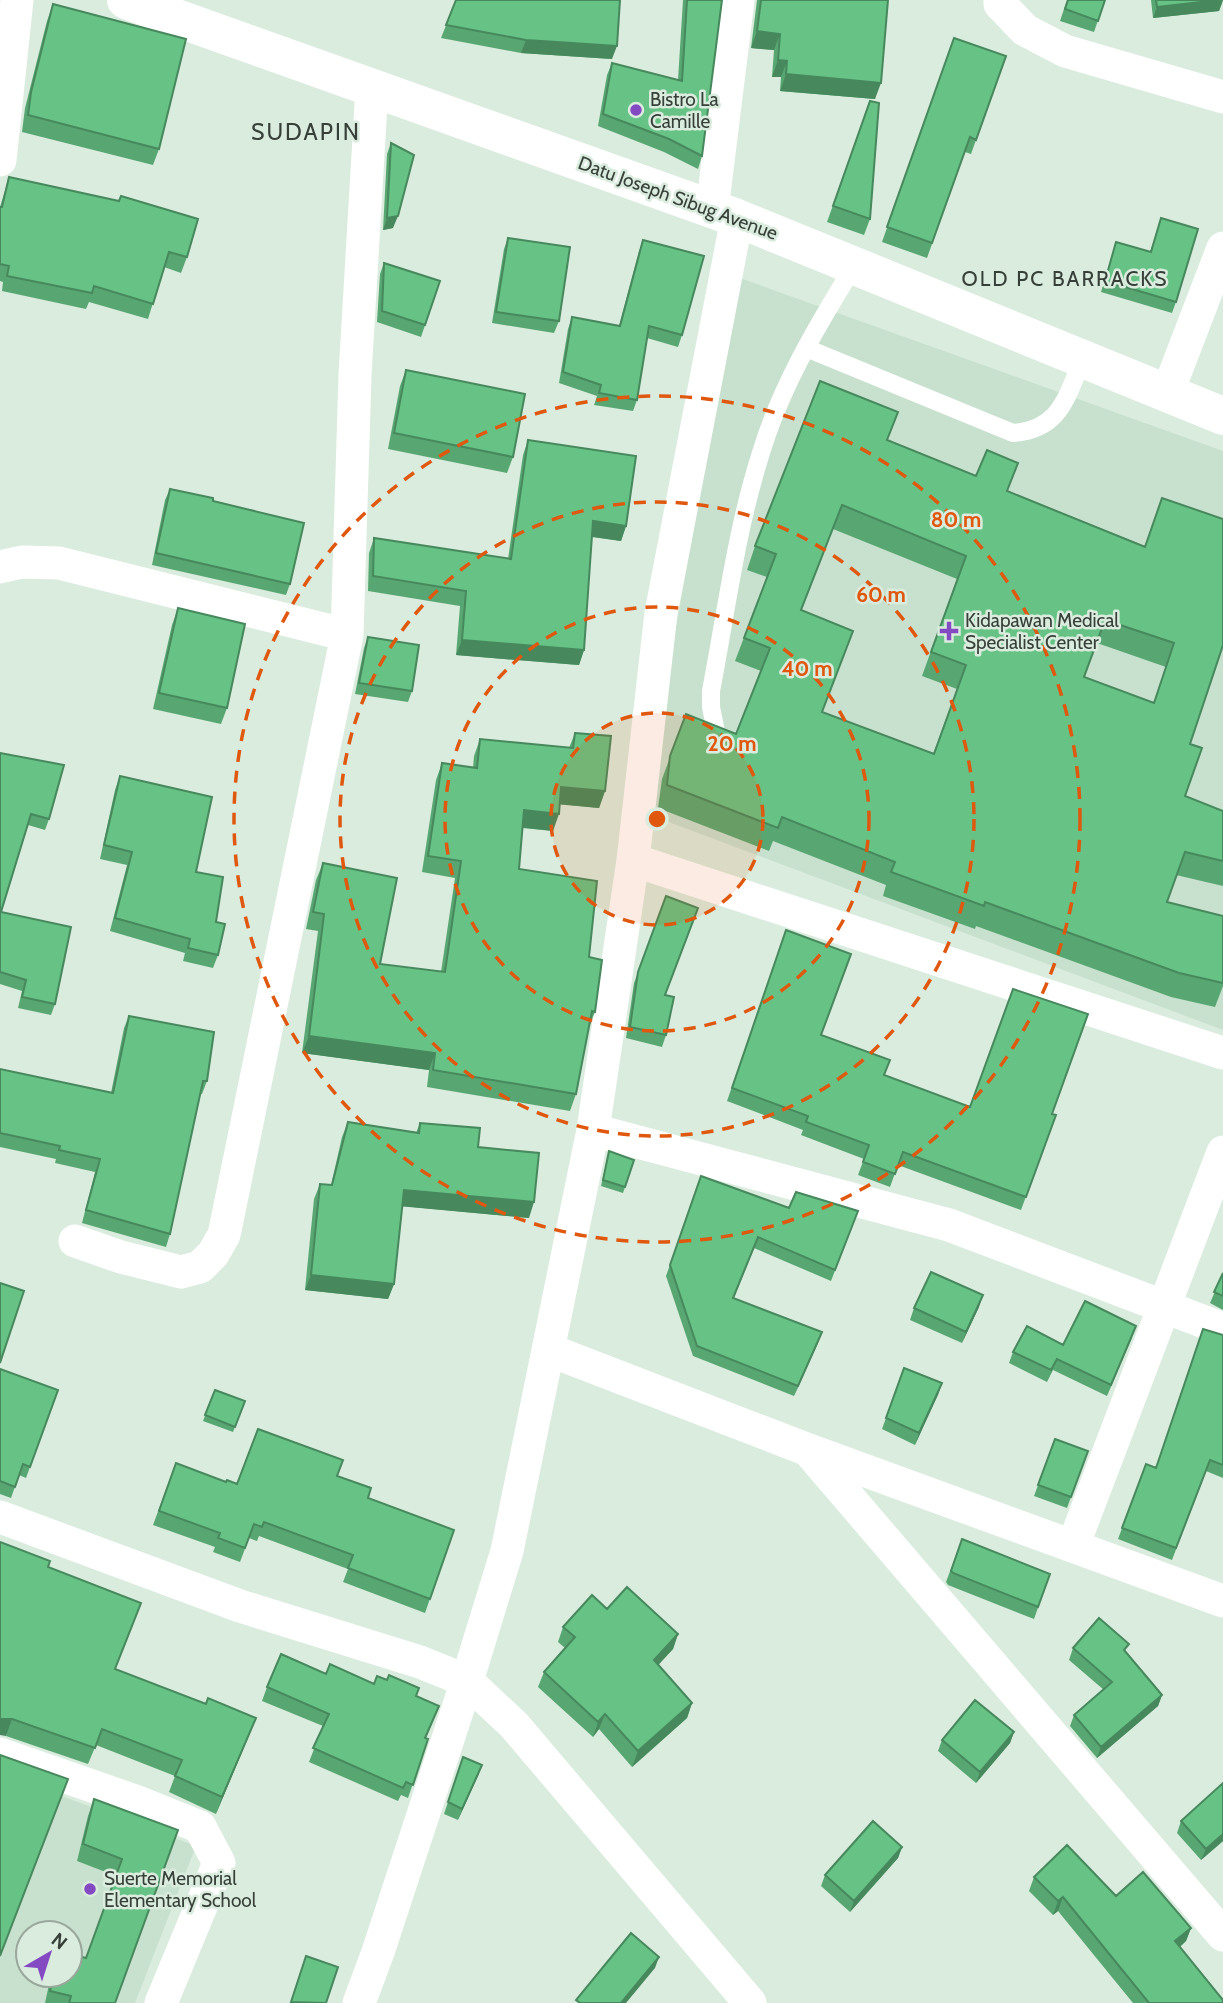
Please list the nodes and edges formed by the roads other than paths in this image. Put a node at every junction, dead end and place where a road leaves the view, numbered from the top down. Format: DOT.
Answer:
graph roads {
  1 [pos="17,0"];
  2 [pos="126,0"];
  3 [pos="738,0"];
  4 [pos="1000,0"];
  5 [pos="372,87"];
  6 [pos="1223,97"];
  7 [pos="0,160"];
  8 [pos="725,214"];
  9 [pos="1223,248"];
  10 [pos="854,266"];
  11 [pos="806,348"];
  12 [pos="1083,359"];
  13 [pos="1167,394"];
  14 [pos="1223,416"];
  15 [pos="0,567"];
  16 [pos="347,635"];
  17 [pos="715,727"];
  18 [pos="633,860"];
  19 [pos="1223,1053"];
  20 [pos="593,1130"];
  21 [pos="1223,1152"];
  22 [pos="75,1241"];
  23 [pos="1163,1305"];
  24 [pos="1223,1329"];
  25 [pos="549,1350"];
  26 [pos="806,1449"];
  27 [pos="0,1517"];
  28 [pos="1073,1546"];
  29 [pos="1223,1601"];
  30 [pos="467,1681"];
  31 [pos="0,1754"];
  32 [pos="1223,1935"];
  33 [pos="161,2003"];
  34 [pos="359,2003"];
  35 [pos="750,2003"];
  1 -- 7 [label="street"];
  2 -- 5 [label="main road, Datu Joseph Sibug Avenue"];
  3 -- 8 [label="street"];
  4 -- 6 [label="street"];
  5 -- 8 [label="main road, Datu Joseph Sibug Avenue"];
  5 -- 16 [label="street"];
  8 -- 10 [label="main road, Datu Joseph Sibug Avenue"];
  8 -- 18 [label="street"];
  9 -- 13 [label="street"];
  10 -- 11 [label="lane"];
  10 -- 12 [label="main road, Datu Joseph Sibug Avenue"];
  11 -- 12 [label="lane"];
  11 -- 17 [label="lane"];
  12 -- 13 [label="main road, Datu Joseph Sibug Avenue"];
  13 -- 14 [label="main road, Datu Joseph Sibug Avenue"];
  15 -- 16 [label="street"];
  16 -- 22 [label="street"];
  18 -- 19 [label="street"];
  18 -- 20 [label="street"];
  20 -- 23 [label="street"];
  20 -- 25 [label="street"];
  21 -- 23 [label="street"];
  23 -- 24 [label="street"];
  23 -- 28 [label="street"];
  25 -- 26 [label="street"];
  25 -- 30 [label="street"];
  26 -- 28 [label="street"];
  26 -- 32 [label="street"];
  27 -- 30 [label="street"];
  28 -- 29 [label="street"];
  30 -- 34 [label="street"];
  30 -- 35 [label="street"];
  31 -- 33 [label="street"];
}
